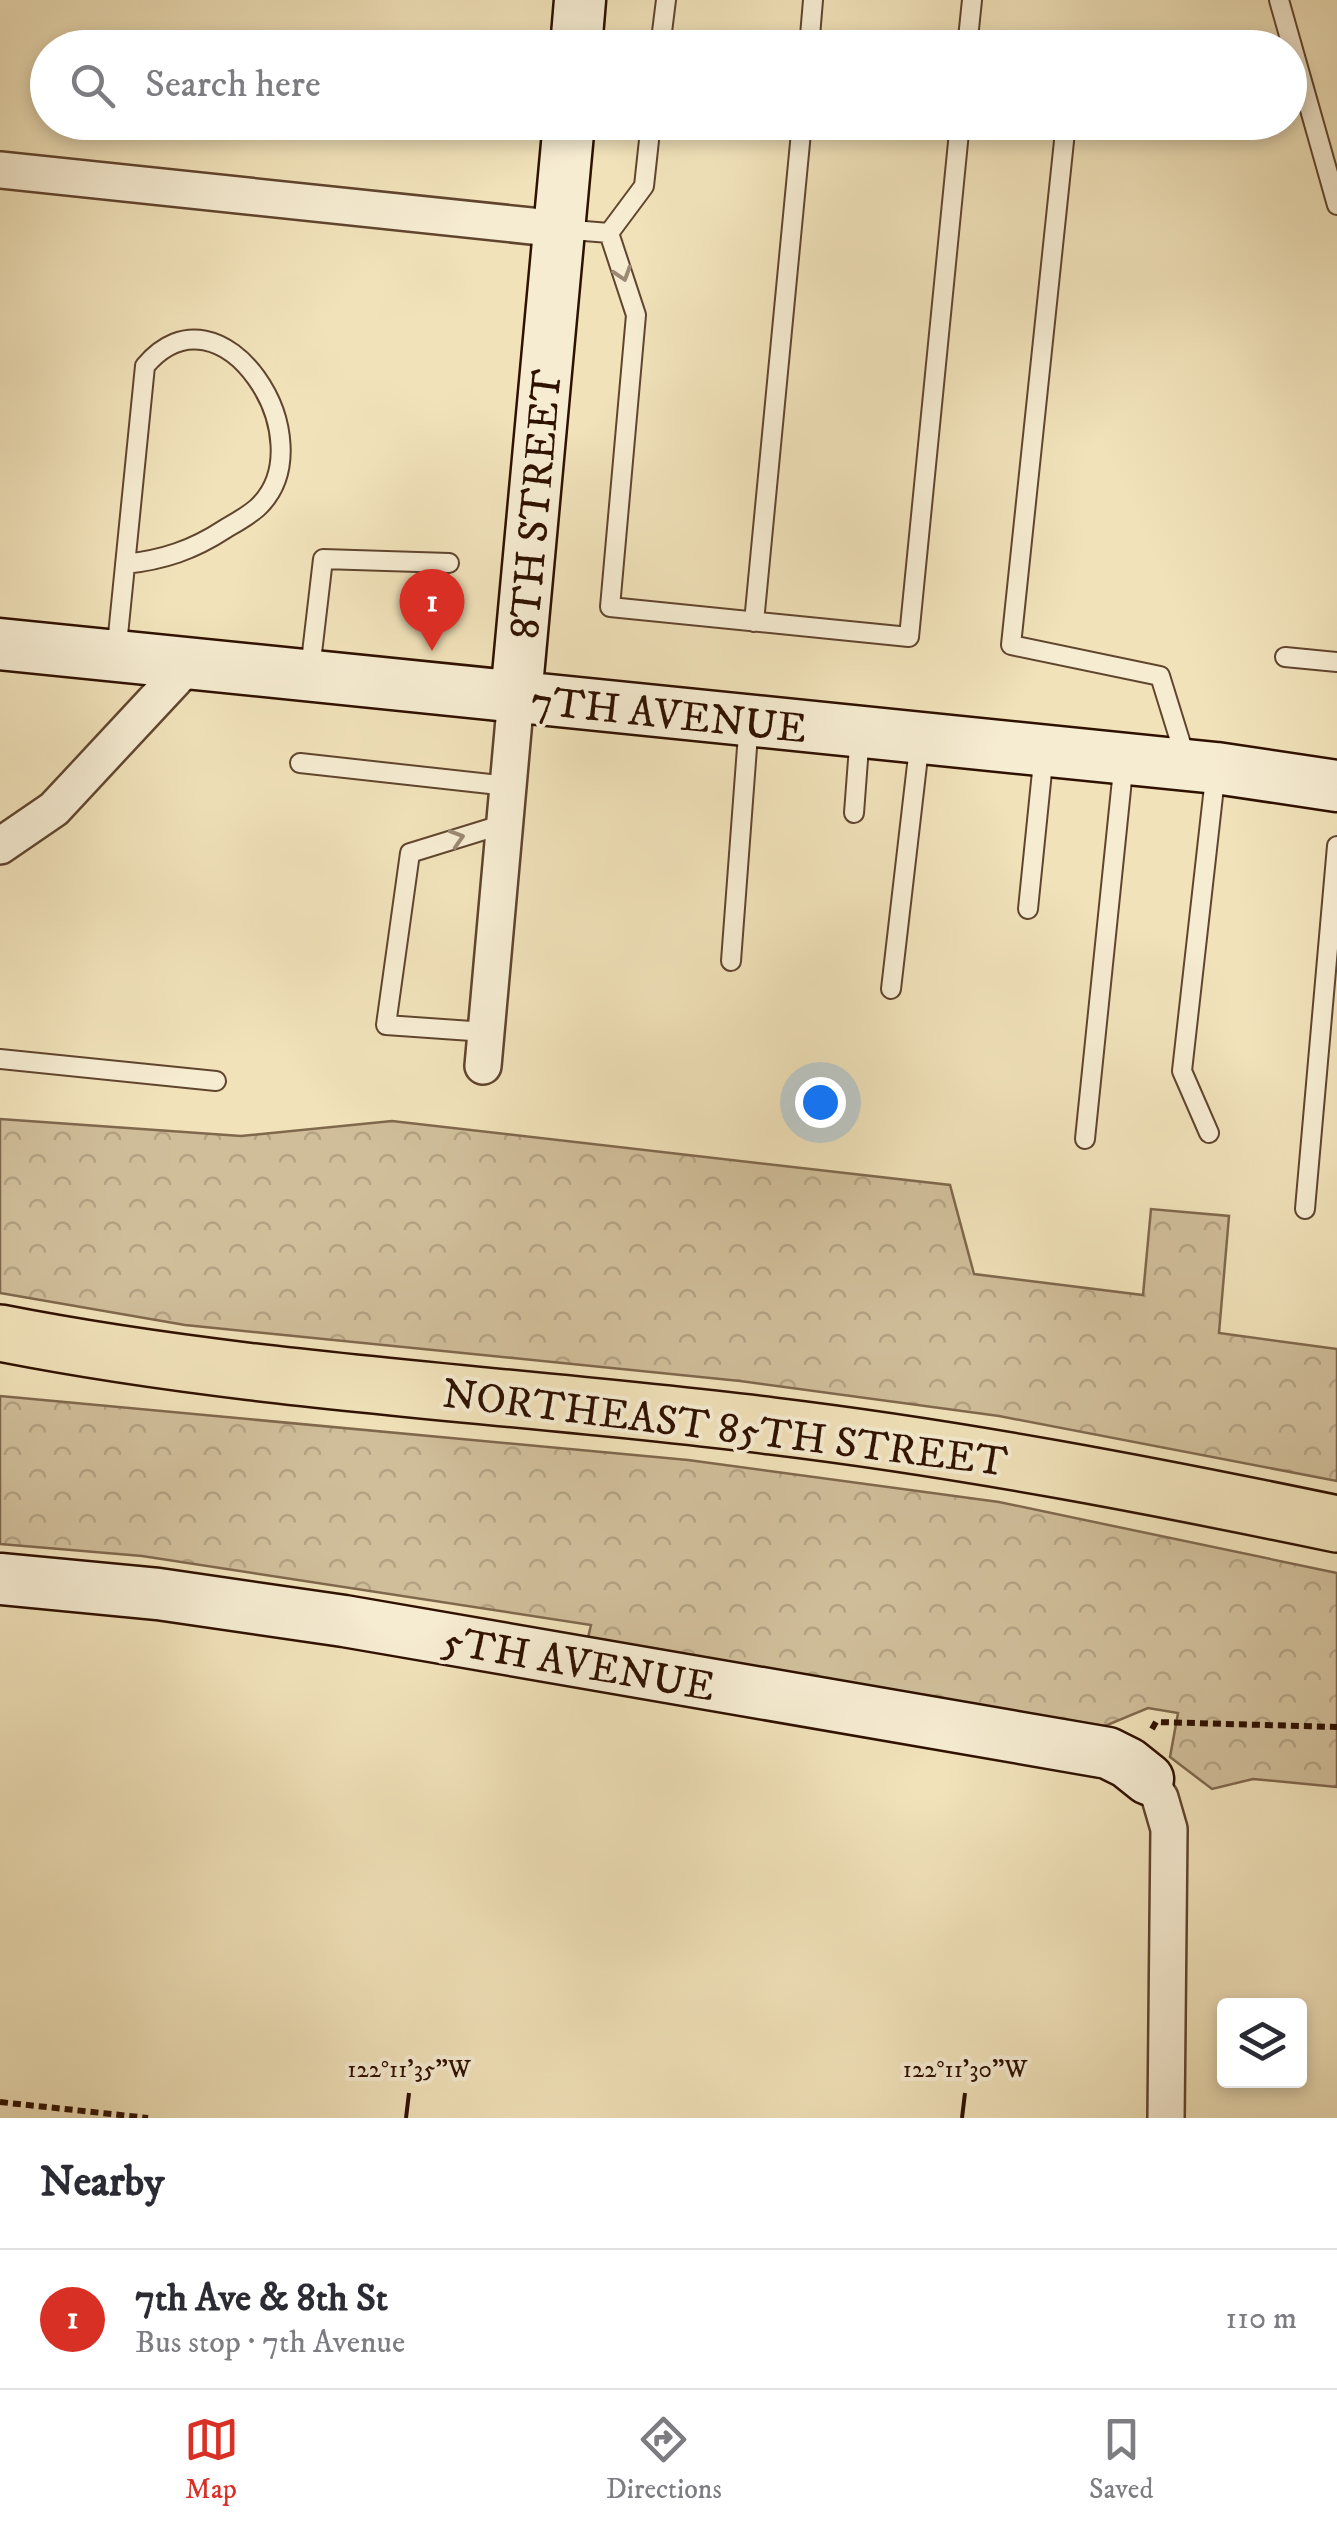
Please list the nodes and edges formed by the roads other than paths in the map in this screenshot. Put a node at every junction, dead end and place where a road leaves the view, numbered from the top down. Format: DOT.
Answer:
graph roads {
  1 [pos="580,0"];
  2 [pos="666,0"];
  3 [pos="814,0"];
  4 [pos="972,0"];
  5 [pos="1279,0"];
  6 [pos="578,30"];
  7 [pos="662,30"];
  8 [pos="811,30"];
  9 [pos="969,30"];
  10 [pos="1288,30"];
  11 [pos="1307,98"];
  12 [pos="567,140"];
  13 [pos="650,140"];
  14 [pos="800,140"];
  15 [pos="958,140"];
  16 [pos="1064,140"];
  17 [pos="0,170"];
  18 [pos="1337,204"];
  19 [pos="560,229"];
  20 [pos="609,233"];
  21 [pos="449,562"];
  22 [pos="125,564"];
  23 [pos="754,622"];
  24 [pos="0,644"];
  25 [pos="116,656"];
  26 [pos="1284,658"];
  27 [pos="1337,662"];
  28 [pos="190,664"];
  29 [pos="309,676"];
  30 [pos="516,697"];
  31 [pos="749,721"];
  32 [pos="860,732"];
  33 [pos="920,738"];
  34 [pos="1044,751"];
  35 [pos="1124,759"];
  36 [pos="300,764"];
  37 [pos="1202,767"];
  38 [pos="508,786"];
  39 [pos="1337,786"];
  40 [pos="854,812"];
  41 [pos="504,824"];
  42 [pos="0,845"];
  43 [pos="1337,846"];
  44 [pos="1028,908"];
  45 [pos="731,961"];
  46 [pos="890,990"];
  47 [pos="484,1048"];
  48 [pos="0,1059"];
  49 [pos="216,1082"];
  50 [pos="1209,1133"];
  51 [pos="1084,1140"];
  52 [pos="1305,1209"];
  53 [pos="0,1333"];
  54 [pos="110,1354"];
  55 [pos="0,1358"];
  56 [pos="1337,1524"];
  57 [pos="0,1579"];
  58 [pos="1148,1756"];
  59 [pos="1166,2118"];
  1 -- 6 [label="street"];
  2 -- 7 [label="lane"];
  3 -- 8 [label="lane"];
  4 -- 9 [label="lane"];
  5 -- 10 [label="lane"];
  11 -- 18 [label="lane"];
  12 -- 19 [label="street, 8TH STREET"];
  13 -- 20 [label="lane"];
  14 -- 23 [label="lane"];
  15 -- 23 [label="lane"];
  16 -- 37 [label="lane"];
  17 -- 19 [label="street"];
  19 -- 20 [label="lane"];
  19 -- 30 [label="street, 8TH STREET"];
  20 -- 23 [label="lane, one-way"];
  21 -- 29 [label="lane"];
  22 -- 22 [label="lane"];
  22 -- 25 [label="lane"];
  24 -- 25 [label="street, 7TH AVENUE"];
  25 -- 28 [label="street, 7TH AVENUE"];
  26 -- 27 [label="lane"];
  28 -- 29 [label="street, 7TH AVENUE"];
  28 -- 42 [label="street"];
  29 -- 30 [label="street, 7TH AVENUE"];
  30 -- 31 [label="street, 7TH AVENUE"];
  30 -- 38 [label="street, 8TH STREET"];
  31 -- 32 [label="street, 7TH AVENUE"];
  31 -- 45 [label="lane"];
  32 -- 33 [label="street, 7TH AVENUE"];
  32 -- 40 [label="lane"];
  33 -- 34 [label="street, 7TH AVENUE"];
  33 -- 46 [label="lane"];
  34 -- 35 [label="street, 7TH AVENUE"];
  34 -- 44 [label="lane"];
  35 -- 37 [label="street, 7TH AVENUE"];
  35 -- 51 [label="lane"];
  36 -- 38 [label="lane"];
  37 -- 39 [label="street, 7TH AVENUE"];
  37 -- 50 [label="lane"];
  38 -- 41 [label="street, 8TH STREET"];
  41 -- 47 [label="street, 8TH STREET"];
  47 -- 41 [label="lane, one-way"];
  43 -- 52 [label="lane"];
  48 -- 49 [label="lane"];
  53 -- 54 [label="main road, NORTHEAST 85TH STREET"];
  54 -- 55 [label="main road, NORTHEAST 85TH STREET"];
  54 -- 56 [label="main road, NORTHEAST 85TH STREET"];
  57 -- 58 [label="street, 5TH AVENUE"];
  58 -- 59 [label="street"];
}
